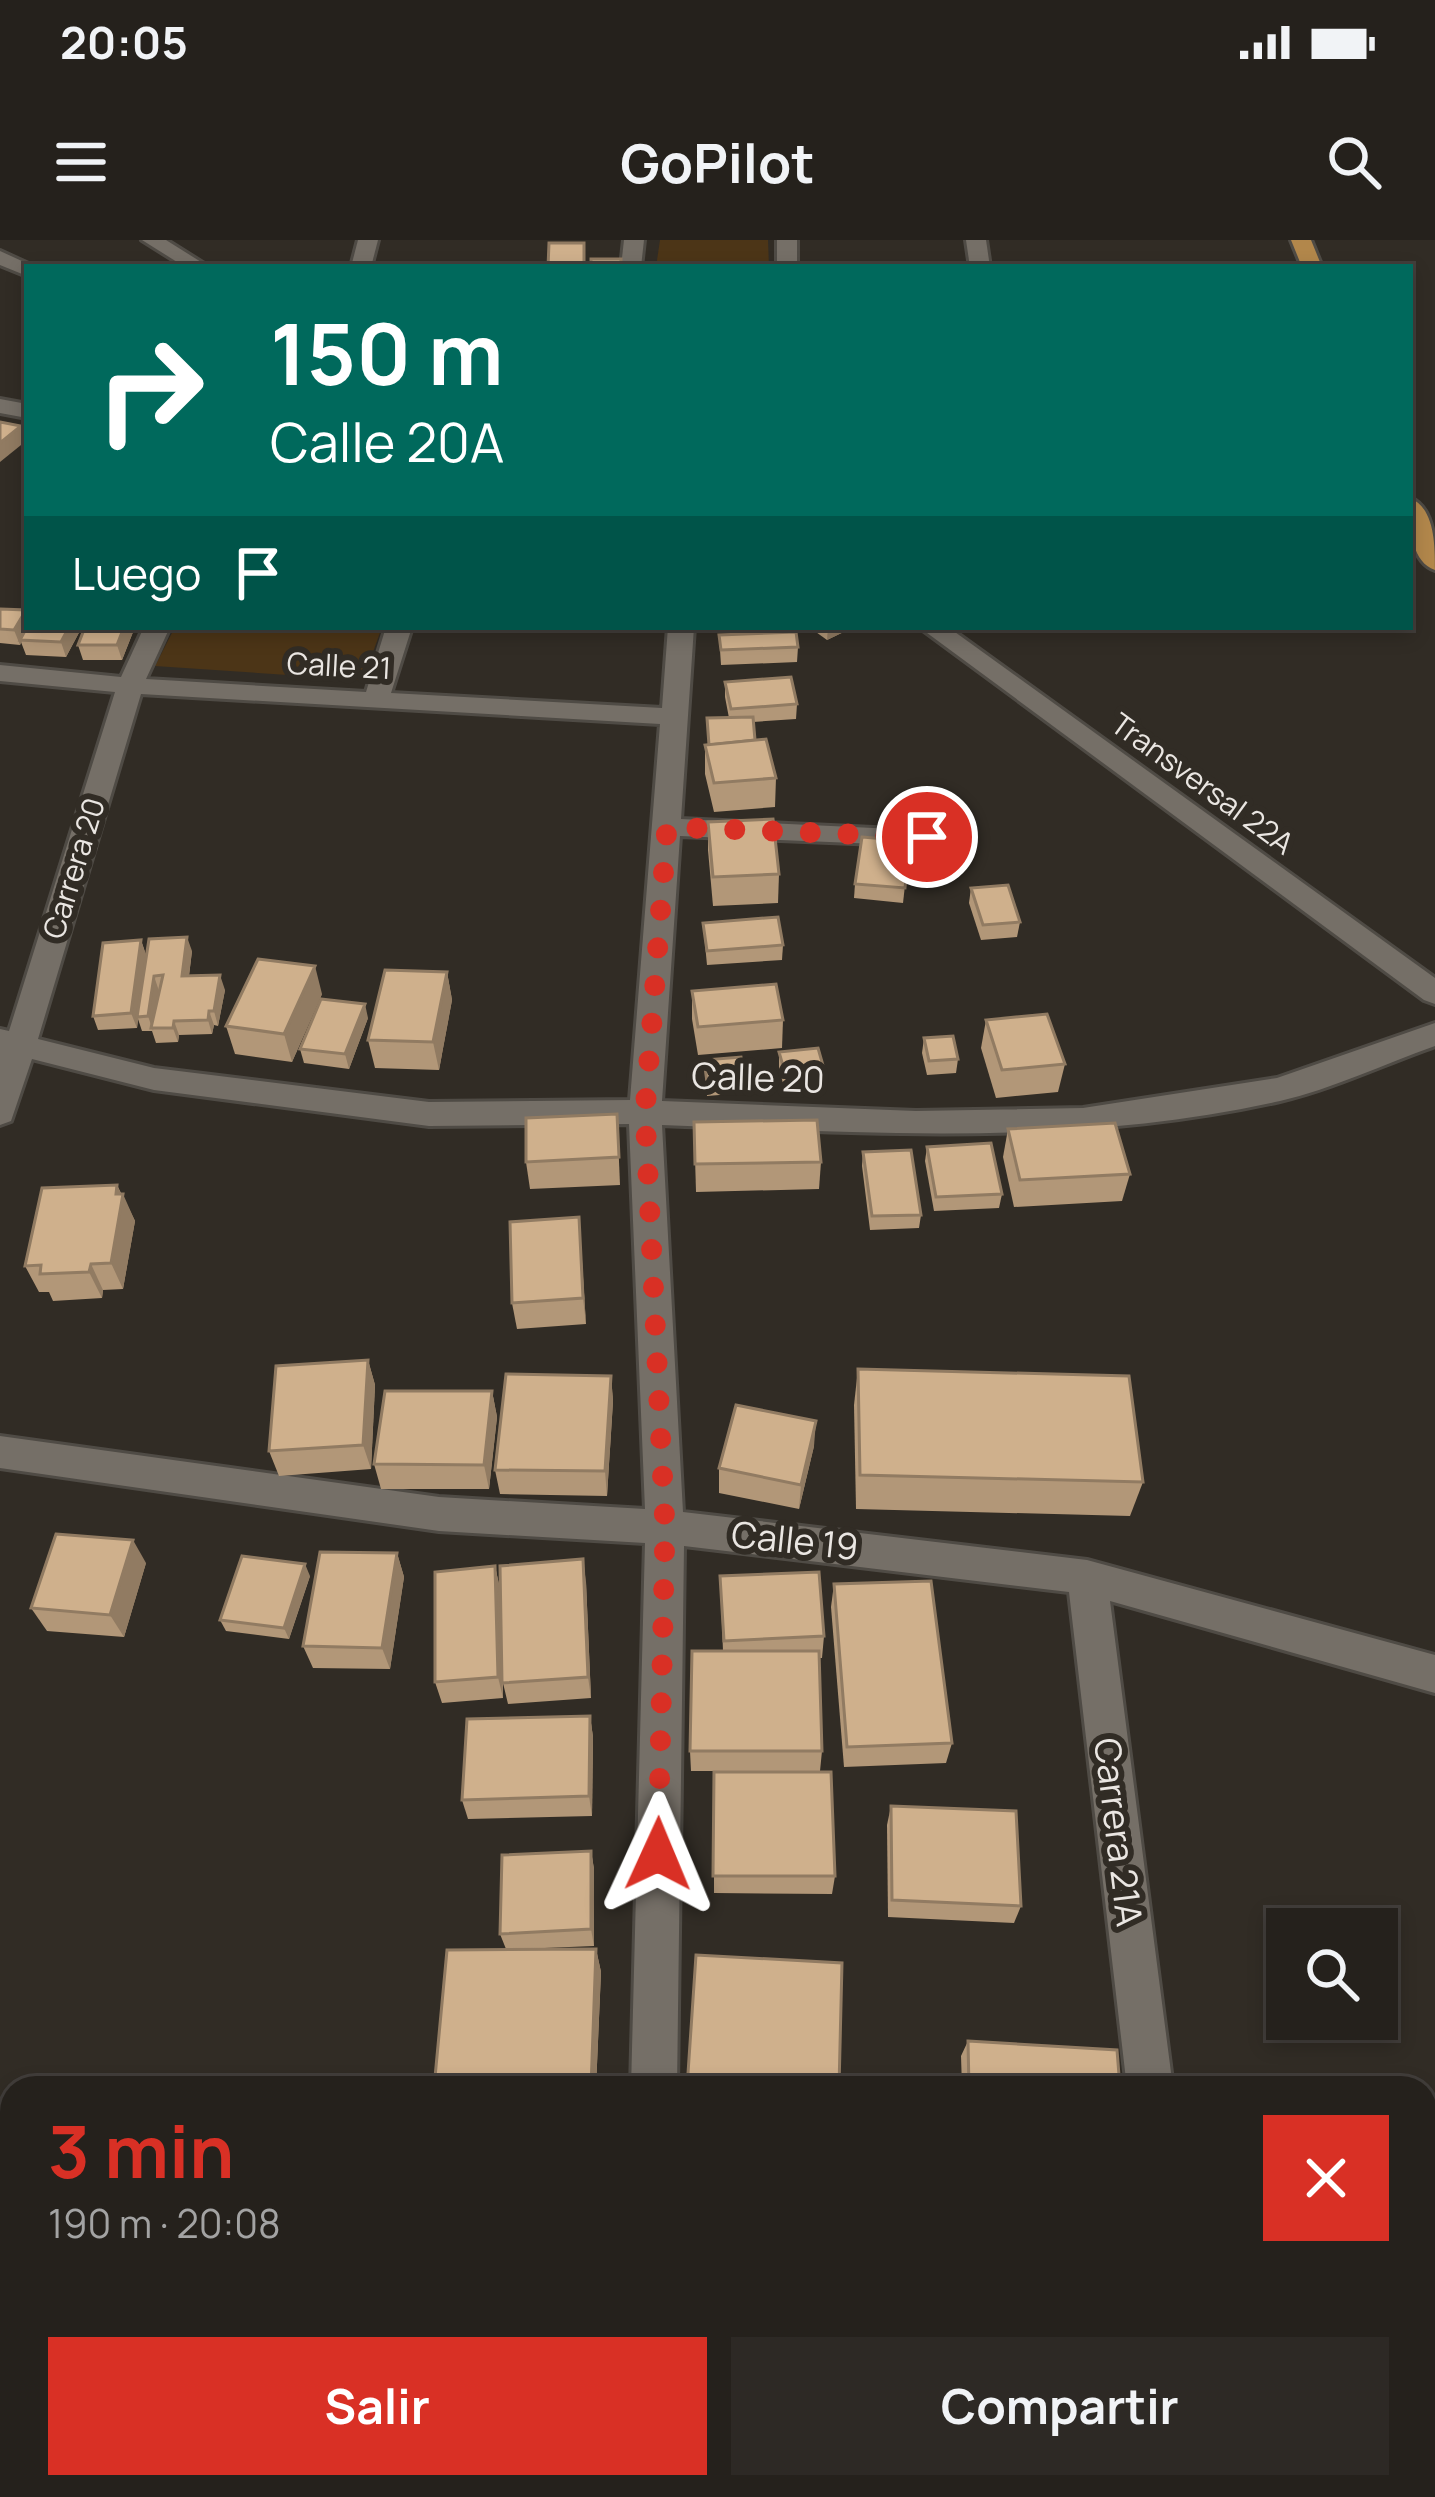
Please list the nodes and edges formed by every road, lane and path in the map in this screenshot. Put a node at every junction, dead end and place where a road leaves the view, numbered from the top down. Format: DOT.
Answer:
graph roads {
  1 [pos="152,240"];
  2 [pos="195,264"];
  3 [pos="1413,512"];
  4 [pos="1435,563"];
  5 [pos="156,630"];
  6 [pos="398,630"];
  7 [pos="681,630"];
  8 [pos="936,630"];
  9 [pos="0,673"];
  10 [pos="130,686"];
  11 [pos="376,700"];
  12 [pos="675,717"];
  13 [pos="667,827"];
  14 [pos="927,837"];
  15 [pos="1435,993"];
  16 [pos="1435,1034"];
  17 [pos="9,1042"];
  18 [pos="645,1112"];
  19 [pos="0,1113"];
  20 [pos="0,1452"];
  21 [pos="665,1527"];
  22 [pos="1087,1576"];
  23 [pos="1435,1674"];
  24 [pos="654,2076"];
  25 [pos="1149,2076"];
  1 -- 2 [label="street"];
  3 -- 4 [label="main road"];
  5 -- 10 [label="street, Carrera 20"];
  6 -- 11 [label="street"];
  7 -- 12 [label="street"];
  8 -- 15 [label="street, Transversal 22A"];
  9 -- 10 [label="street, Calle 21"];
  10 -- 11 [label="street, Calle 21"];
  10 -- 17 [label="street, Carrera 20"];
  11 -- 12 [label="street, Calle 21"];
  12 -- 13 [label="street"];
  13 -- 14 [label="street"];
  13 -- 18 [label="street"];
  16 -- 18 [label="street, Calle 20"];
  17 -- 18 [label="street, Calle 20"];
  17 -- 19 [label="street, Carrera 20"];
  18 -- 21 [label="street"];
  20 -- 21 [label="street, Calle 19"];
  21 -- 22 [label="street, Calle 19"];
  21 -- 24 [label="street"];
  22 -- 23 [label="street, Calle 19"];
  22 -- 25 [label="street, Carrera 21A"];
}
